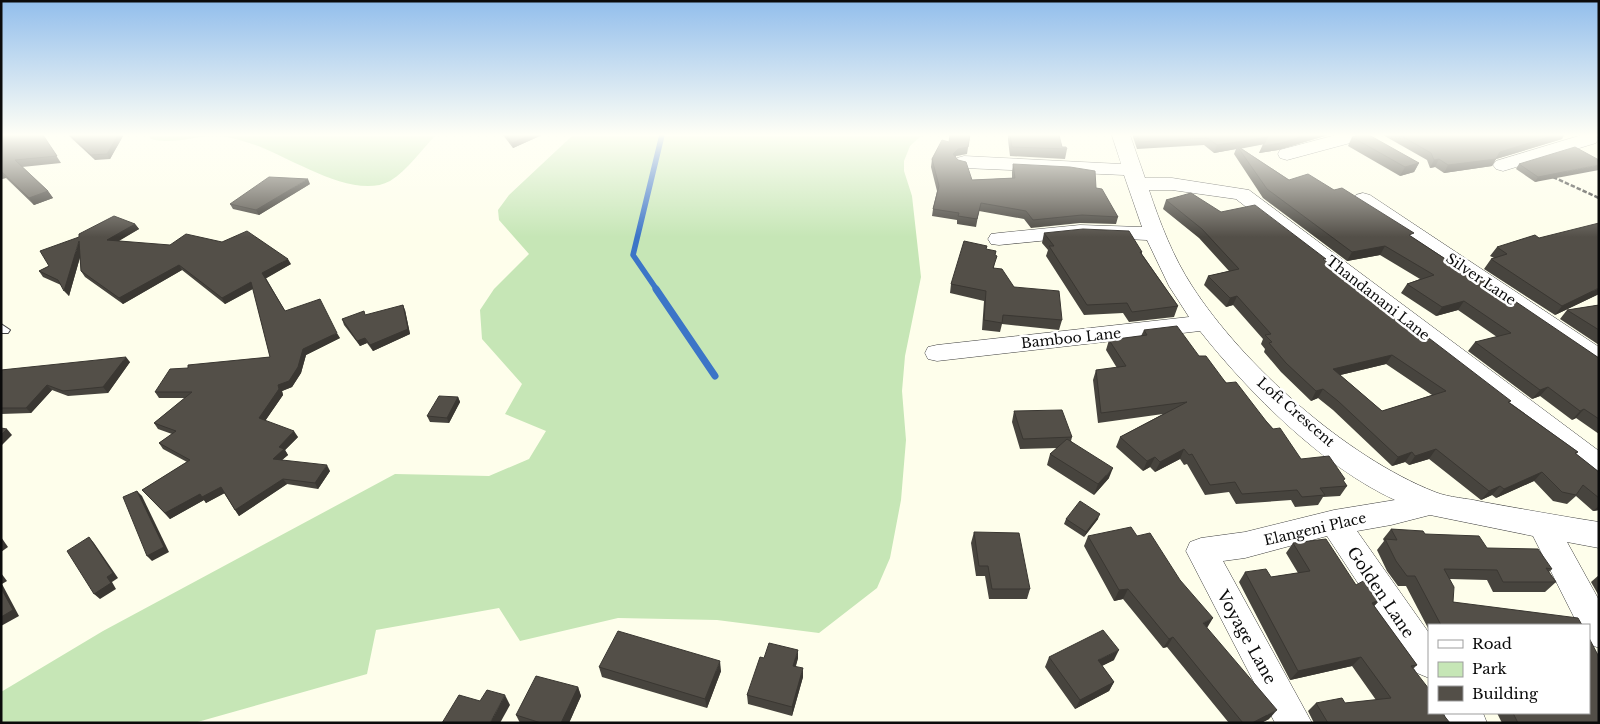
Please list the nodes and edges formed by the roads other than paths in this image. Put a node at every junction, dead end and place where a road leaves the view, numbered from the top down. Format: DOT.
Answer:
graph roads {
  1 [pos="1041,169"];
  2 [pos="1131,169"];
  3 [pos="1134,177"];
  4 [pos="1362,199"];
  5 [pos="1156,234"];
  6 [pos="998,239"];
  7 [pos="1204,323"];
  8 [pos="937,353"];
  9 [pos="1599,359"];
  10 [pos="1599,466"];
  11 [pos="1429,502"];
  12 [pos="1334,522"];
  13 [pos="1543,526"];
  14 [pos="1599,535"];
  15 [pos="1201,551"];
  16 [pos="1599,633"];
  17 [pos="1428,661"];
  18 [pos="1294,723"];
  1 -- 3 [label="street, Thandanani Lane"];
  2 -- 3 [label="street, Loft Crescent"];
  3 -- 5 [label="street, Loft Crescent"];
  3 -- 10 [label="street, Thandanani Lane"];
  4 -- 9 [label="street, Silver Lane"];
  5 -- 6 [label="street"];
  5 -- 7 [label="street, Loft Crescent"];
  7 -- 8 [label="street, Bamboo Lane"];
  7 -- 11 [label="street, Loft Crescent"];
  11 -- 12 [label="street, Elangeni Place"];
  11 -- 13 [label="street, Loft Crescent"];
  12 -- 15 [label="street, Elangeni Place"];
  12 -- 17 [label="street, Golden Lane"];
  13 -- 14 [label="street, Loft Crescent"];
  13 -- 16 [label="street"];
  15 -- 18 [label="street, Voyage Lane"];
}
